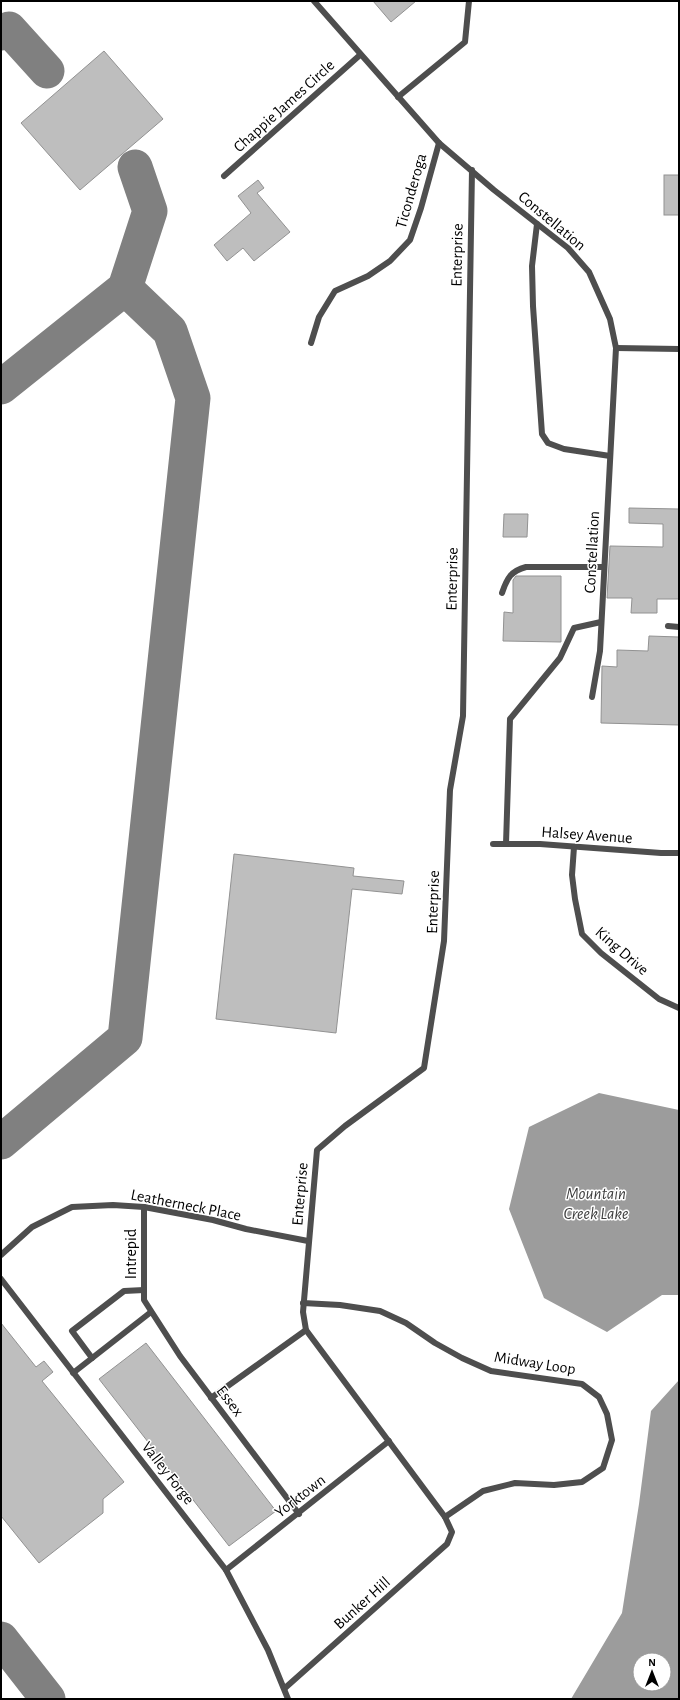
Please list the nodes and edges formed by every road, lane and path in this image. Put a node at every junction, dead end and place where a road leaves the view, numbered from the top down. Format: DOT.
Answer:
graph roads {
  1 [pos="314,1"];
  2 [pos="470,1"];
  3 [pos="360,55"];
  4 [pos="398,97"];
  5 [pos="439,143"];
  6 [pos="472,170"];
  7 [pos="224,176"];
  8 [pos="537,224"];
  9 [pos="311,343"];
  10 [pos="616,348"];
  11 [pos="679,348"];
  12 [pos="610,456"];
  13 [pos="604,567"];
  14 [pos="502,593"];
  15 [pos="601,622"];
  16 [pos="668,626"];
  17 [pos="679,626"];
  18 [pos="592,697"];
  19 [pos="493,844"];
  20 [pos="506,844"];
  21 [pos="574,847"];
  22 [pos="679,853"];
  23 [pos="679,1008"];
  24 [pos="144,1207"];
  25 [pos="308,1241"];
  26 [pos="1,1255"];
  27 [pos="1,1279"];
  28 [pos="144,1290"];
  29 [pos="144,1300"];
  30 [pos="304,1303"];
  31 [pos="152,1312"];
  32 [pos="306,1330"];
  33 [pos="92,1358"];
  34 [pos="74,1373"];
  35 [pos="211,1398"];
  36 [pos="389,1441"];
  37 [pos="299,1514"];
  38 [pos="445,1517"];
  39 [pos="452,1532"];
  40 [pos="226,1570"];
  41 [pos="285,1688"];
  42 [pos="288,1699"];
  1 -- 3 [label="lane, Constellation"];
  2 -- 4 [label="lane"];
  3 -- 4 [label="lane, Constellation"];
  3 -- 7 [label="lane, Chappie James Circle"];
  4 -- 5 [label="lane, Constellation"];
  5 -- 6 [label="lane, Constellation"];
  5 -- 9 [label="lane, Ticonderoga"];
  6 -- 8 [label="lane, Constellation"];
  6 -- 25 [label="lane, Enterprise"];
  8 -- 10 [label="lane, Constellation"];
  8 -- 12 [label="lane"];
  10 -- 11 [label="lane"];
  10 -- 12 [label="lane, Constellation"];
  12 -- 13 [label="lane, Constellation"];
  13 -- 14 [label="lane"];
  13 -- 15 [label="lane, Constellation"];
  15 -- 18 [label="lane, Constellation"];
  15 -- 20 [label="lane"];
  16 -- 17 [label="lane"];
  19 -- 20 [label="lane, Halsey Avenue"];
  20 -- 21 [label="lane, Halsey Avenue"];
  21 -- 22 [label="lane, Halsey Avenue"];
  21 -- 23 [label="lane, King Drive"];
  24 -- 25 [label="lane, Leatherneck Place"];
  24 -- 26 [label="lane, Leatherneck Place"];
  24 -- 28 [label="lane, Intrepid"];
  25 -- 30 [label="lane, Enterprise"];
  27 -- 34 [label="lane, Valley Forge"];
  28 -- 29 [label="lane, Intrepid"];
  28 -- 33 [label="lane"];
  29 -- 31 [label="lane, Essex"];
  30 -- 32 [label="lane, Enterprise"];
  30 -- 38 [label="lane, Midway Loop"];
  31 -- 33 [label="lane"];
  31 -- 35 [label="lane, Essex"];
  32 -- 35 [label="lane"];
  32 -- 36 [label="lane, Enterprise"];
  33 -- 34 [label="lane"];
  34 -- 40 [label="lane, Valley Forge"];
  35 -- 37 [label="lane, Essex"];
  36 -- 37 [label="lane, Yorktown"];
  36 -- 38 [label="lane, Enterprise"];
  37 -- 40 [label="lane, Yorktown"];
  38 -- 39 [label="lane, Enterprise"];
  39 -- 41 [label="lane, Bunker Hill"];
  40 -- 41 [label="lane, Valley Forge"];
  41 -- 42 [label="lane, Valley Forge"];
}
